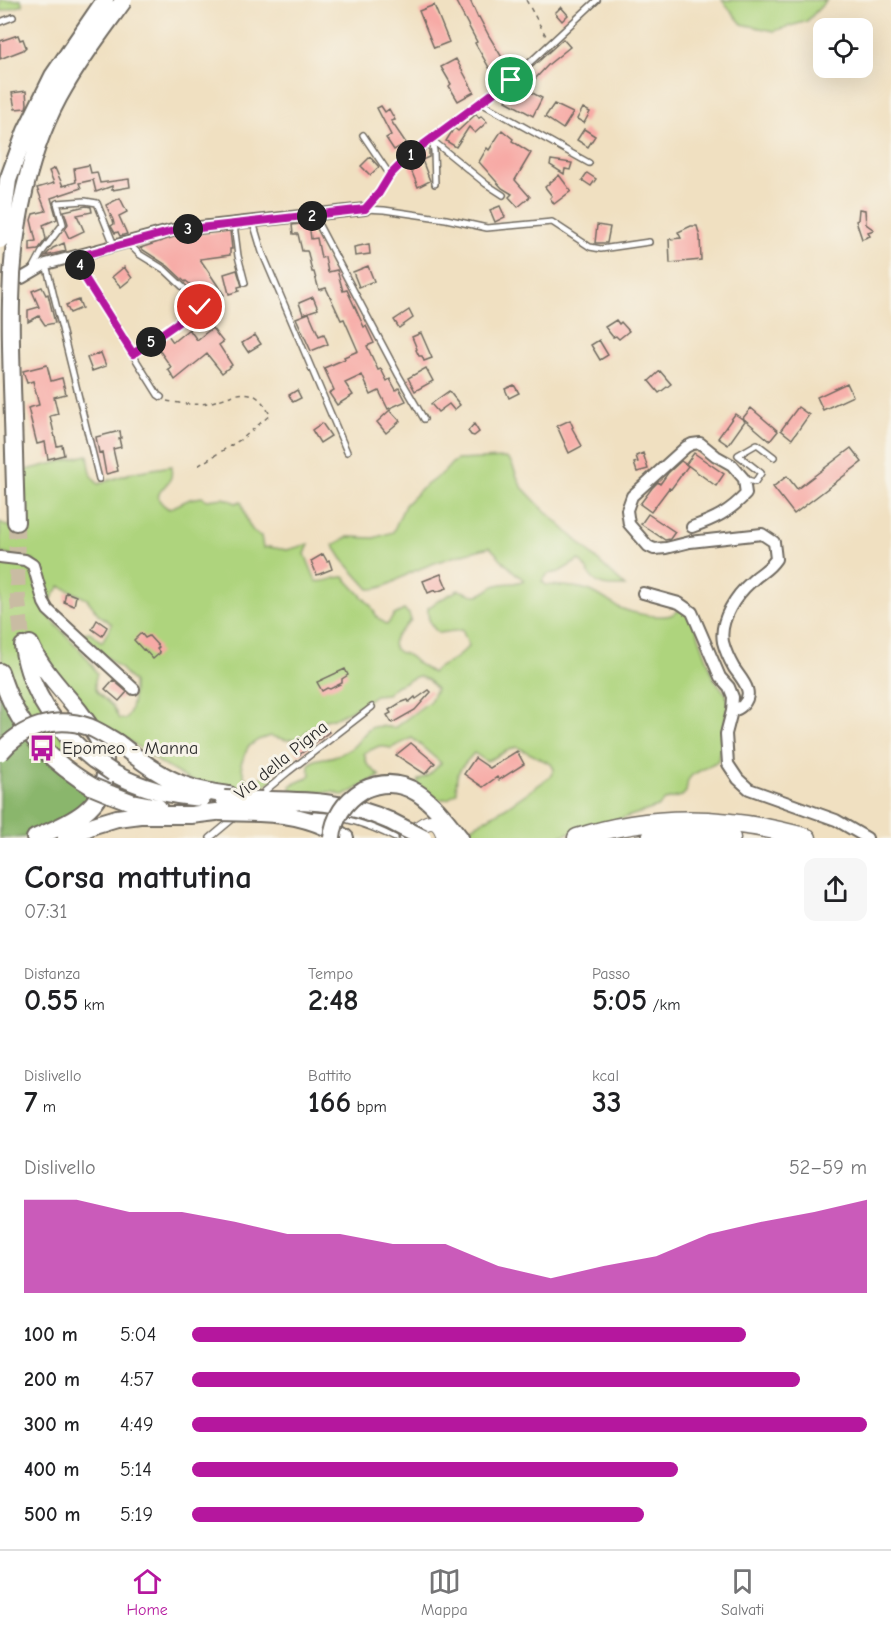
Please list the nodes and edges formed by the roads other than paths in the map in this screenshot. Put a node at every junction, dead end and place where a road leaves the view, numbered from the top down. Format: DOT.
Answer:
graph roads {
  1 [pos="105,0"];
  2 [pos="124,0"];
  3 [pos="597,0"];
  4 [pos="13,17"];
  5 [pos="0,22"];
  6 [pos="481,103"];
  7 [pos="363,135"];
  8 [pos="432,140"];
  9 [pos="589,163"];
  10 [pos="390,175"];
  11 [pos="435,184"];
  12 [pos="503,195"];
  13 [pos="365,209"];
  14 [pos="314,216"];
  15 [pos="253,222"];
  16 [pos="234,224"];
  17 [pos="0,240"];
  18 [pos="127,242"];
  19 [pos="649,242"];
  20 [pos="114,246"];
  21 [pos="76,257"];
  22 [pos="46,264"];
  23 [pos="26,275"];
  24 [pos="245,283"];
  25 [pos="186,290"];
  26 [pos="200,307"];
  27 [pos="133,354"];
  28 [pos="161,397"];
  29 [pos="424,419"];
  30 [pos="347,452"];
  31 [pos="774,457"];
  32 [pos="99,479"];
  33 [pos="744,479"];
  34 [pos="16,522"];
  35 [pos="692,527"];
  36 [pos="0,557"];
  37 [pos="643,593"];
  38 [pos="0,672"];
  39 [pos="134,689"];
  40 [pos="372,707"];
  41 [pos="732,711"];
  42 [pos="0,753"];
  43 [pos="222,805"];
  44 [pos="270,807"];
  45 [pos="392,832"];
  46 [pos="35,838"];
  47 [pos="66,838"];
  48 [pos="210,838"];
  49 [pos="332,838"];
  50 [pos="345,838"];
  51 [pos="407,838"];
  52 [pos="423,838"];
  53 [pos="444,838"];
  54 [pos="460,838"];
  55 [pos="577,838"];
  56 [pos="659,838"];
  57 [pos="731,838"];
  58 [pos="807,838"];
  59 [pos="867,838"];
  1 -- 17 [label="highway, bridge"];
  2 -- 34 [label="highway, bridge"];
  3 -- 6 [label="lane"];
  4 -- 5 [label="lane"];
  6 -- 8 [label="lane"];
  6 -- 9 [label="lane"];
  7 -- 10 [label="lane"];
  8 -- 10 [label="lane"];
  8 -- 11 [label="lane"];
  8 -- 12 [label="lane"];
  10 -- 13 [label="lane"];
  13 -- 14 [label="street"];
  13 -- 19 [label="lane"];
  14 -- 15 [label="street"];
  14 -- 29 [label="lane"];
  15 -- 16 [label="street"];
  15 -- 30 [label="lane"];
  16 -- 18 [label="street"];
  16 -- 24 [label="lane"];
  18 -- 20 [label="street"];
  18 -- 25 [label="lane"];
  20 -- 21 [label="street"];
  20 -- 23 [label="lane"];
  21 -- 22 [label="street"];
  21 -- 27 [label="lane"];
  22 -- 23 [label="street"];
  22 -- 32 [label="lane"];
  26 -- 27 [label="lane"];
  27 -- 28 [label="lane"];
  31 -- 33 [label="lane"];
  33 -- 35 [label="street"];
  33 -- 41 [label="street"];
  36 -- 39 [label="street"];
  37 -- 41 [label="street"];
  38 -- 43 [label="highway, bridge"];
  40 -- 48 [label="lane, Via della Pigna"];
  41 -- 59 [label="street"];
  42 -- 43 [label="highway, bridge"];
  43 -- 44 [label="highway, bridge"];
  43 -- 46 [label="highway, bridge"];
  43 -- 47 [label="highway"];
  44 -- 45 [label="highway"];
  44 -- 50 [label="highway"];
  45 -- 52 [label="highway, bridge"];
  49 -- 54 [label="highway, bridge"];
  51 -- 53 [label="main road"];
  55 -- 58 [label="highway"];
  56 -- 57 [label="highway"];
}
